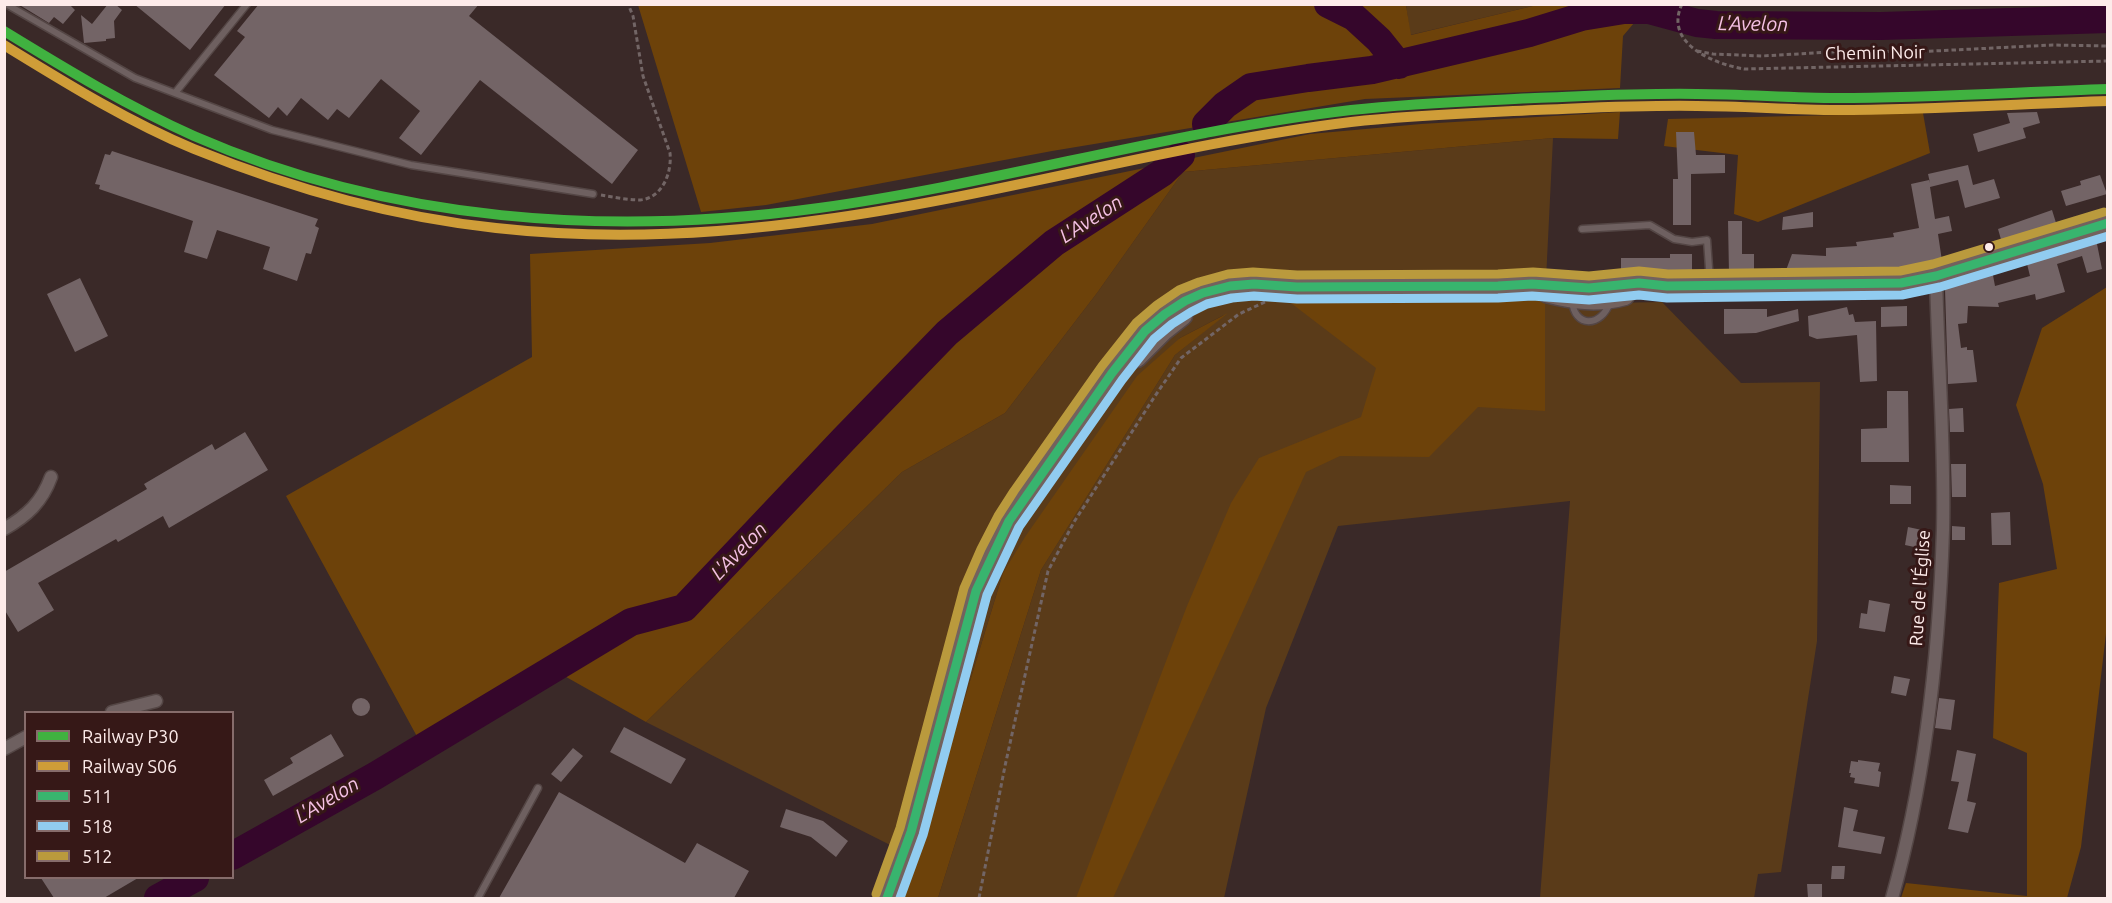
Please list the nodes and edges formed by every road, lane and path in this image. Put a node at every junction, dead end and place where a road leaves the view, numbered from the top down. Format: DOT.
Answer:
graph roads {
  1 [pos="6,4"];
  2 [pos="247,4"];
  3 [pos="628,4"];
  4 [pos="1680,6"];
  5 [pos="2108,46"];
  6 [pos="1695,51"];
  7 [pos="2108,61"];
  8 [pos="175,93"];
  9 [pos="593,194"];
  10 [pos="2108,223"];
  11 [pos="1582,229"];
  12 [pos="1936,276"];
  13 [pos="1711,285"];
  14 [pos="1667,286"];
  15 [pos="1579,294"];
  16 [pos="1268,300"];
  17 [pos="51,477"];
  18 [pos="4,529"];
  19 [pos="156,701"];
  20 [pos="116,711"];
  21 [pos="24,738"];
  22 [pos="4,748"];
  23 [pos="538,788"];
  24 [pos="478,898"];
  25 [pos="887,898"];
  26 [pos="979,898"];
  27 [pos="1892,898"];
  1 -- 8 [label="lane"];
  2 -- 8 [label="lane"];
  3 -- 9 [label="path"];
  4 -- 6 [label="path, Chemin Noir"];
  5 -- 6 [label="path"];
  6 -- 7 [label="path, Chemin Noir"];
  8 -- 9 [label="lane"];
  10 -- 12 [label="main road"];
  11 -- 13 [label="lane"];
  12 -- 13 [label="main road"];
  12 -- 27 [label="street, Rue de l'Église"];
  13 -- 14 [label="main road"];
  14 -- 15 [label="main road"];
  14 -- 15 [label="main road"];
  15 -- 25 [label="main road"];
  16 -- 26 [label="path"];
  17 -- 18 [label="street"];
  19 -- 20 [label="street"];
  21 -- 22 [label="street"];
  23 -- 24 [label="lane"];
}
